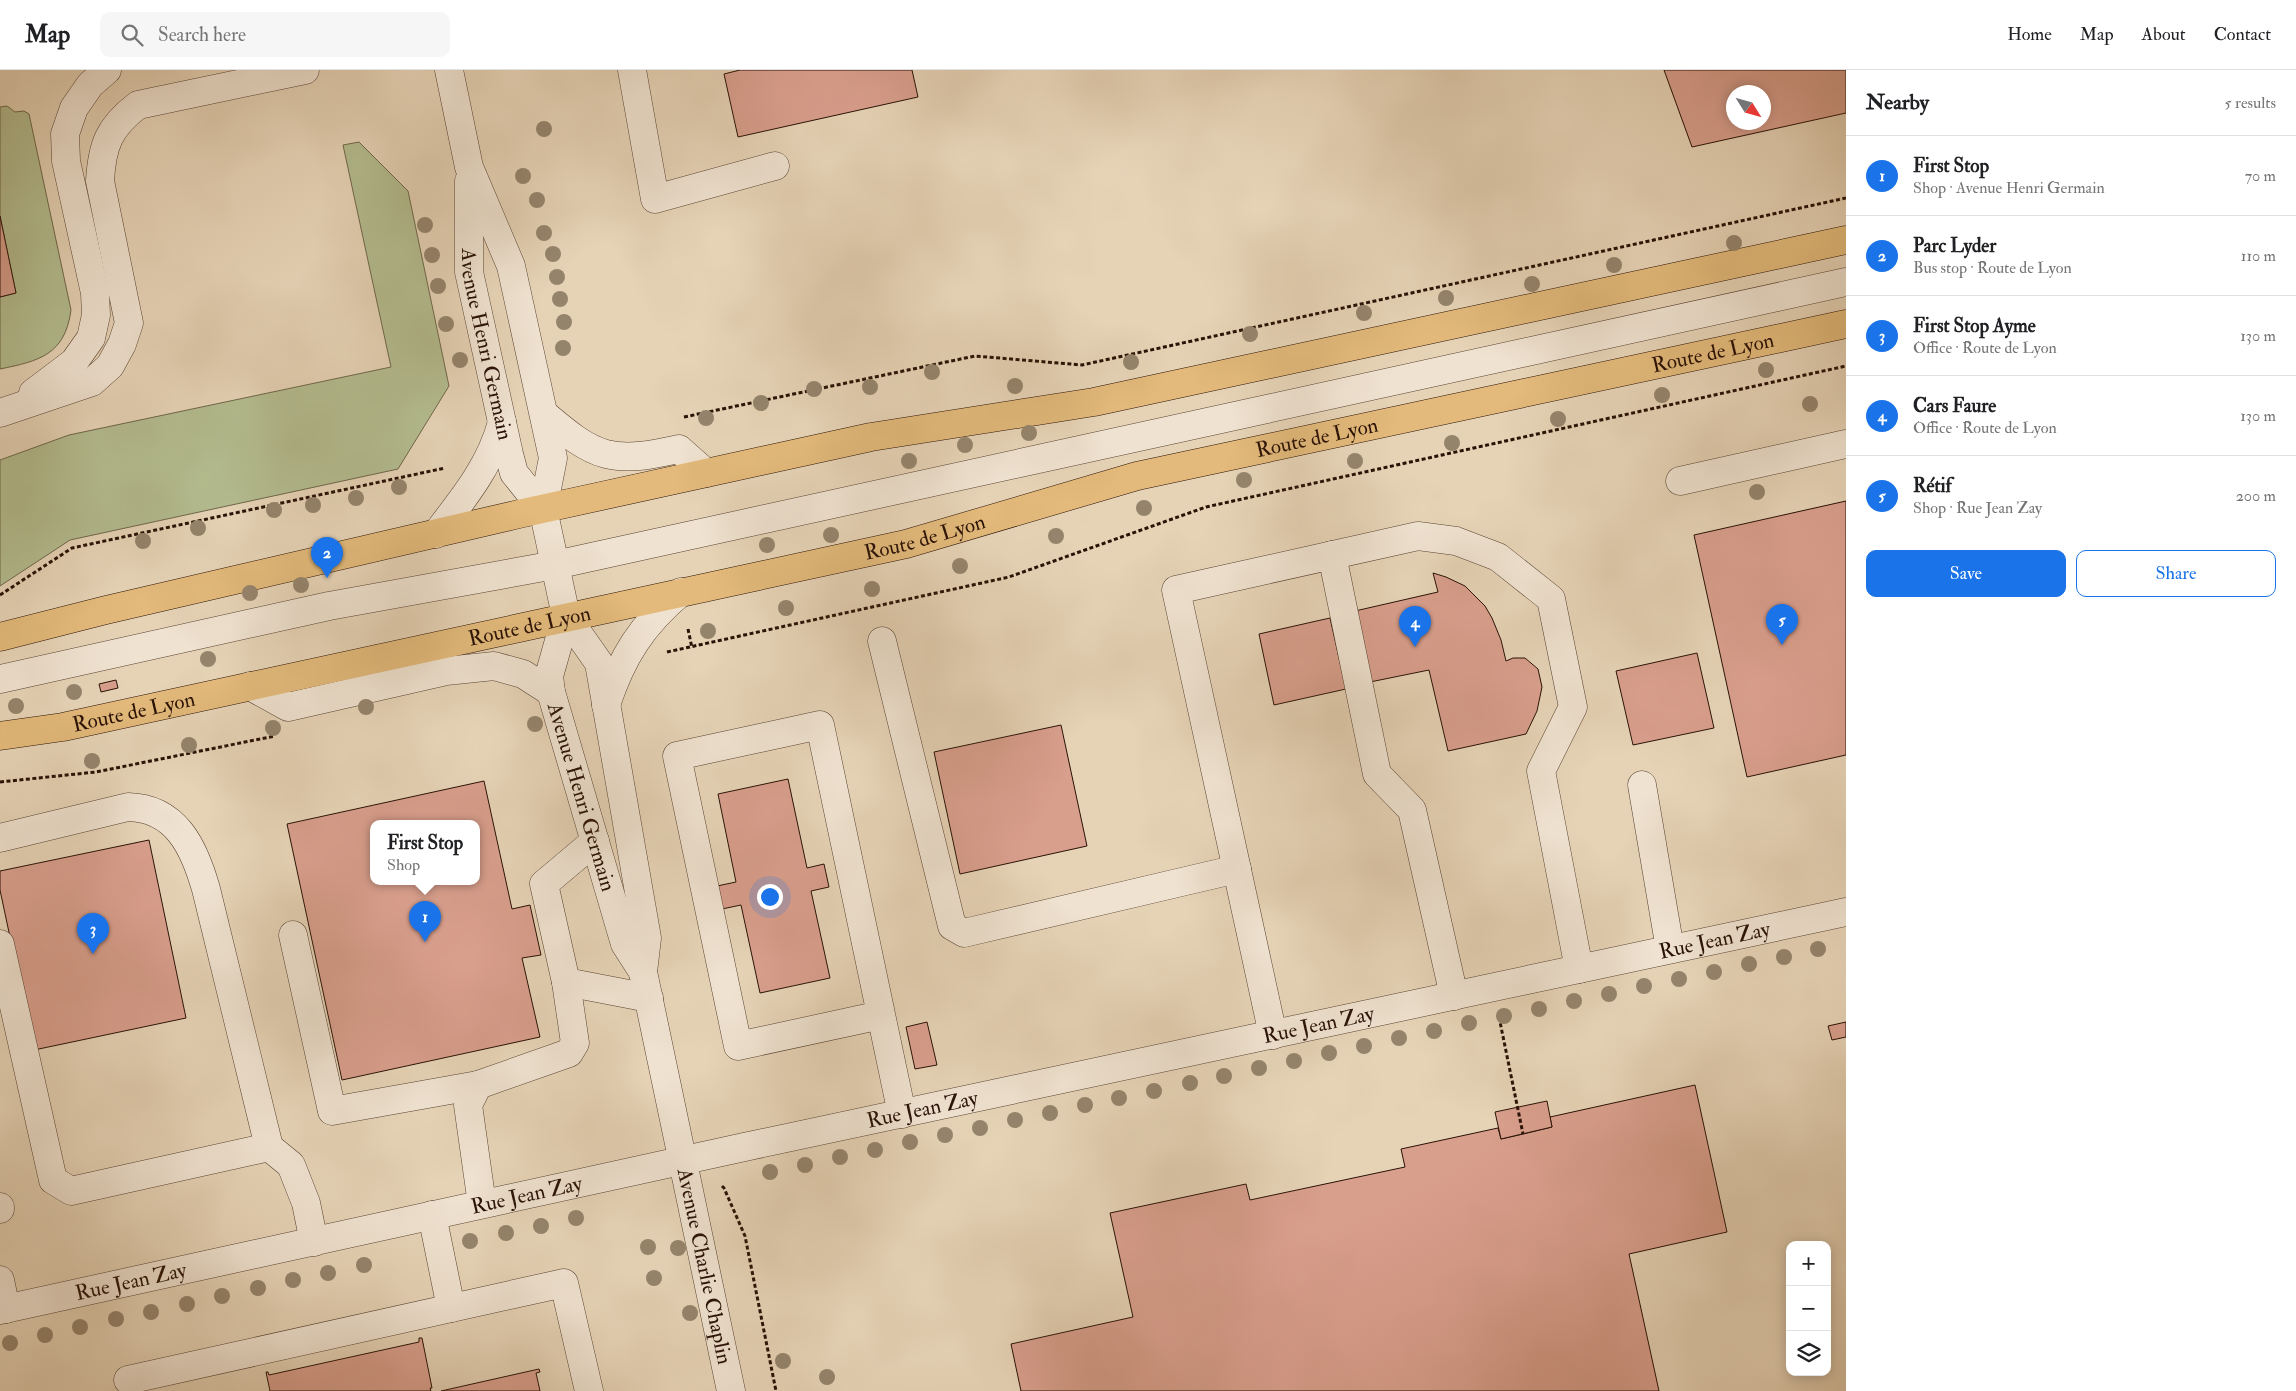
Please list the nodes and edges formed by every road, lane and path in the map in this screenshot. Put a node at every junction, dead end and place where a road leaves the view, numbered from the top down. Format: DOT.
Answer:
graph roads {
  1 [pos="107,70"];
  2 [pos="305,70"];
  3 [pos="449,70"];
  4 [pos="632,70"];
  5 [pos="775,166"];
  6 [pos="469,167"];
  7 [pos="1846,198"];
  8 [pos="1846,240"];
  9 [pos="1846,282"];
  10 [pos="1846,324"];
  11 [pos="1846,366"];
  12 [pos="6,410"];
  13 [pos="544,414"];
  14 [pos="678,418"];
  15 [pos="502,422"];
  16 [pos="1846,444"];
  17 [pos="488,458"];
  18 [pos="706,473"];
  19 [pos="1680,482"];
  20 [pos="543,509"];
  21 [pos="436,534"];
  22 [pos="1332,556"];
  23 [pos="555,565"];
  24 [pos="681,592"];
  25 [pos="0,595"];
  26 [pos="566,616"];
  27 [pos="0,637"];
  28 [pos="882,641"];
  29 [pos="625,659"];
  30 [pos="0,679"];
  31 [pos="250,686"];
  32 [pos="551,692"];
  33 [pos="606,706"];
  34 [pos="0,736"];
  35 [pos="279,736"];
  36 [pos="0,782"];
  37 [pos="1642,786"];
  38 [pos="0,838"];
  39 [pos="595,841"];
  40 [pos="1237,869"];
  41 [pos="1841,918"];
  42 [pos="293,935"];
  43 [pos="0,944"];
  44 [pos="1670,950"];
  45 [pos="1579,969"];
  46 [pos="643,972"];
  47 [pos="566,982"];
  48 [pos="1492,987"];
  49 [pos="1454,996"];
  50 [pos="649,998"];
  51 [pos="881,1015"];
  52 [pos="1273,1035"];
  53 [pos="478,1085"];
  54 [pos="902,1114"];
  55 [pos="1523,1134"];
  56 [pos="269,1147"];
  57 [pos="684,1161"];
  58 [pos="482,1204"];
  59 [pos="432,1216"];
  60 [pos="314,1242"];
  61 [pos="0,1280"];
  62 [pos="451,1308"];
  63 [pos="3,1310"];
  64 [pos="128,1380"];
  65 [pos="589,1391"];
  66 [pos="731,1391"];
  67 [pos="776,1391"];
  1 -- 12 [label="street"];
  2 -- 12 [label="street"];
  3 -- 6 [label="street, Avenue Henri Germain"];
  4 -- 5 [label="street"];
  6 -- 13 [label="street, Avenue Henri Germain"];
  6 -- 15 [label="street, Avenue Henri Germain"];
  7 -- 14 [label="path"];
  8 -- 18 [label="main road"];
  9 -- 23 [label="street"];
  10 -- 24 [label="main road, Route de Lyon"];
  11 -- 29 [label="path"];
  13 -- 18 [label="street"];
  13 -- 20 [label="street, Avenue Henri Germain"];
  15 -- 17 [label="street"];
  15 -- 20 [label="street, Avenue Henri Germain"];
  16 -- 19 [label="street"];
  17 -- 21 [label="street"];
  17 -- 25 [label="path"];
  18 -- 20 [label="main road"];
  20 -- 21 [label="main road"];
  20 -- 23 [label="street, Avenue Henri Germain"];
  21 -- 27 [label="main road"];
  22 -- 40 [label="street"];
  22 -- 45 [label="street"];
  22 -- 49 [label="street"];
  23 -- 26 [label="street, Avenue Henri Germain"];
  23 -- 30 [label="street"];
  24 -- 26 [label="main road, Route de Lyon"];
  24 -- 29 [label="street"];
  26 -- 31 [label="main road, Route de Lyon"];
  26 -- 32 [label="street, Avenue Henri Germain"];
  26 -- 33 [label="street, Avenue Henri Germain"];
  28 -- 40 [label="street"];
  29 -- 33 [label="street"];
  31 -- 32 [label="street"];
  31 -- 34 [label="main road, Route de Lyon"];
  32 -- 39 [label="street, Avenue Henri Germain"];
  33 -- 46 [label="street, Avenue Henri Germain"];
  35 -- 36 [label="path"];
  37 -- 44 [label="street"];
  38 -- 56 [label="street"];
  39 -- 46 [label="street, Avenue Henri Germain"];
  39 -- 47 [label="street"];
  40 -- 52 [label="street"];
  41 -- 44 [label="street, Rue Jean Zay"];
  42 -- 53 [label="street"];
  43 -- 56 [label="street"];
  44 -- 45 [label="street, Rue Jean Zay"];
  45 -- 48 [label="street, Rue Jean Zay"];
  46 -- 50 [label="street, Avenue Henri Germain"];
  47 -- 50 [label="street"];
  47 -- 53 [label="street"];
  48 -- 49 [label="street, Rue Jean Zay"];
  48 -- 55 [label="path"];
  49 -- 52 [label="street, Rue Jean Zay"];
  50 -- 57 [label="street, Avenue Henri Germain"];
  51 -- 51 [label="street"];
  51 -- 54 [label="street"];
  52 -- 54 [label="street, Rue Jean Zay"];
  53 -- 58 [label="street"];
  54 -- 57 [label="street, Rue Jean Zay"];
  56 -- 60 [label="street"];
  57 -- 58 [label="street, Rue Jean Zay"];
  57 -- 66 [label="street, Avenue Charlie Chaplin"];
  57 -- 67 [label="path, Avenue Charlie Chaplin"];
  58 -- 59 [label="street, Rue Jean Zay"];
  59 -- 60 [label="street, Rue Jean Zay"];
  59 -- 62 [label="street"];
  60 -- 63 [label="street, Rue Jean Zay"];
  61 -- 63 [label="street"];
  62 -- 64 [label="street"];
  62 -- 65 [label="street"];
}
